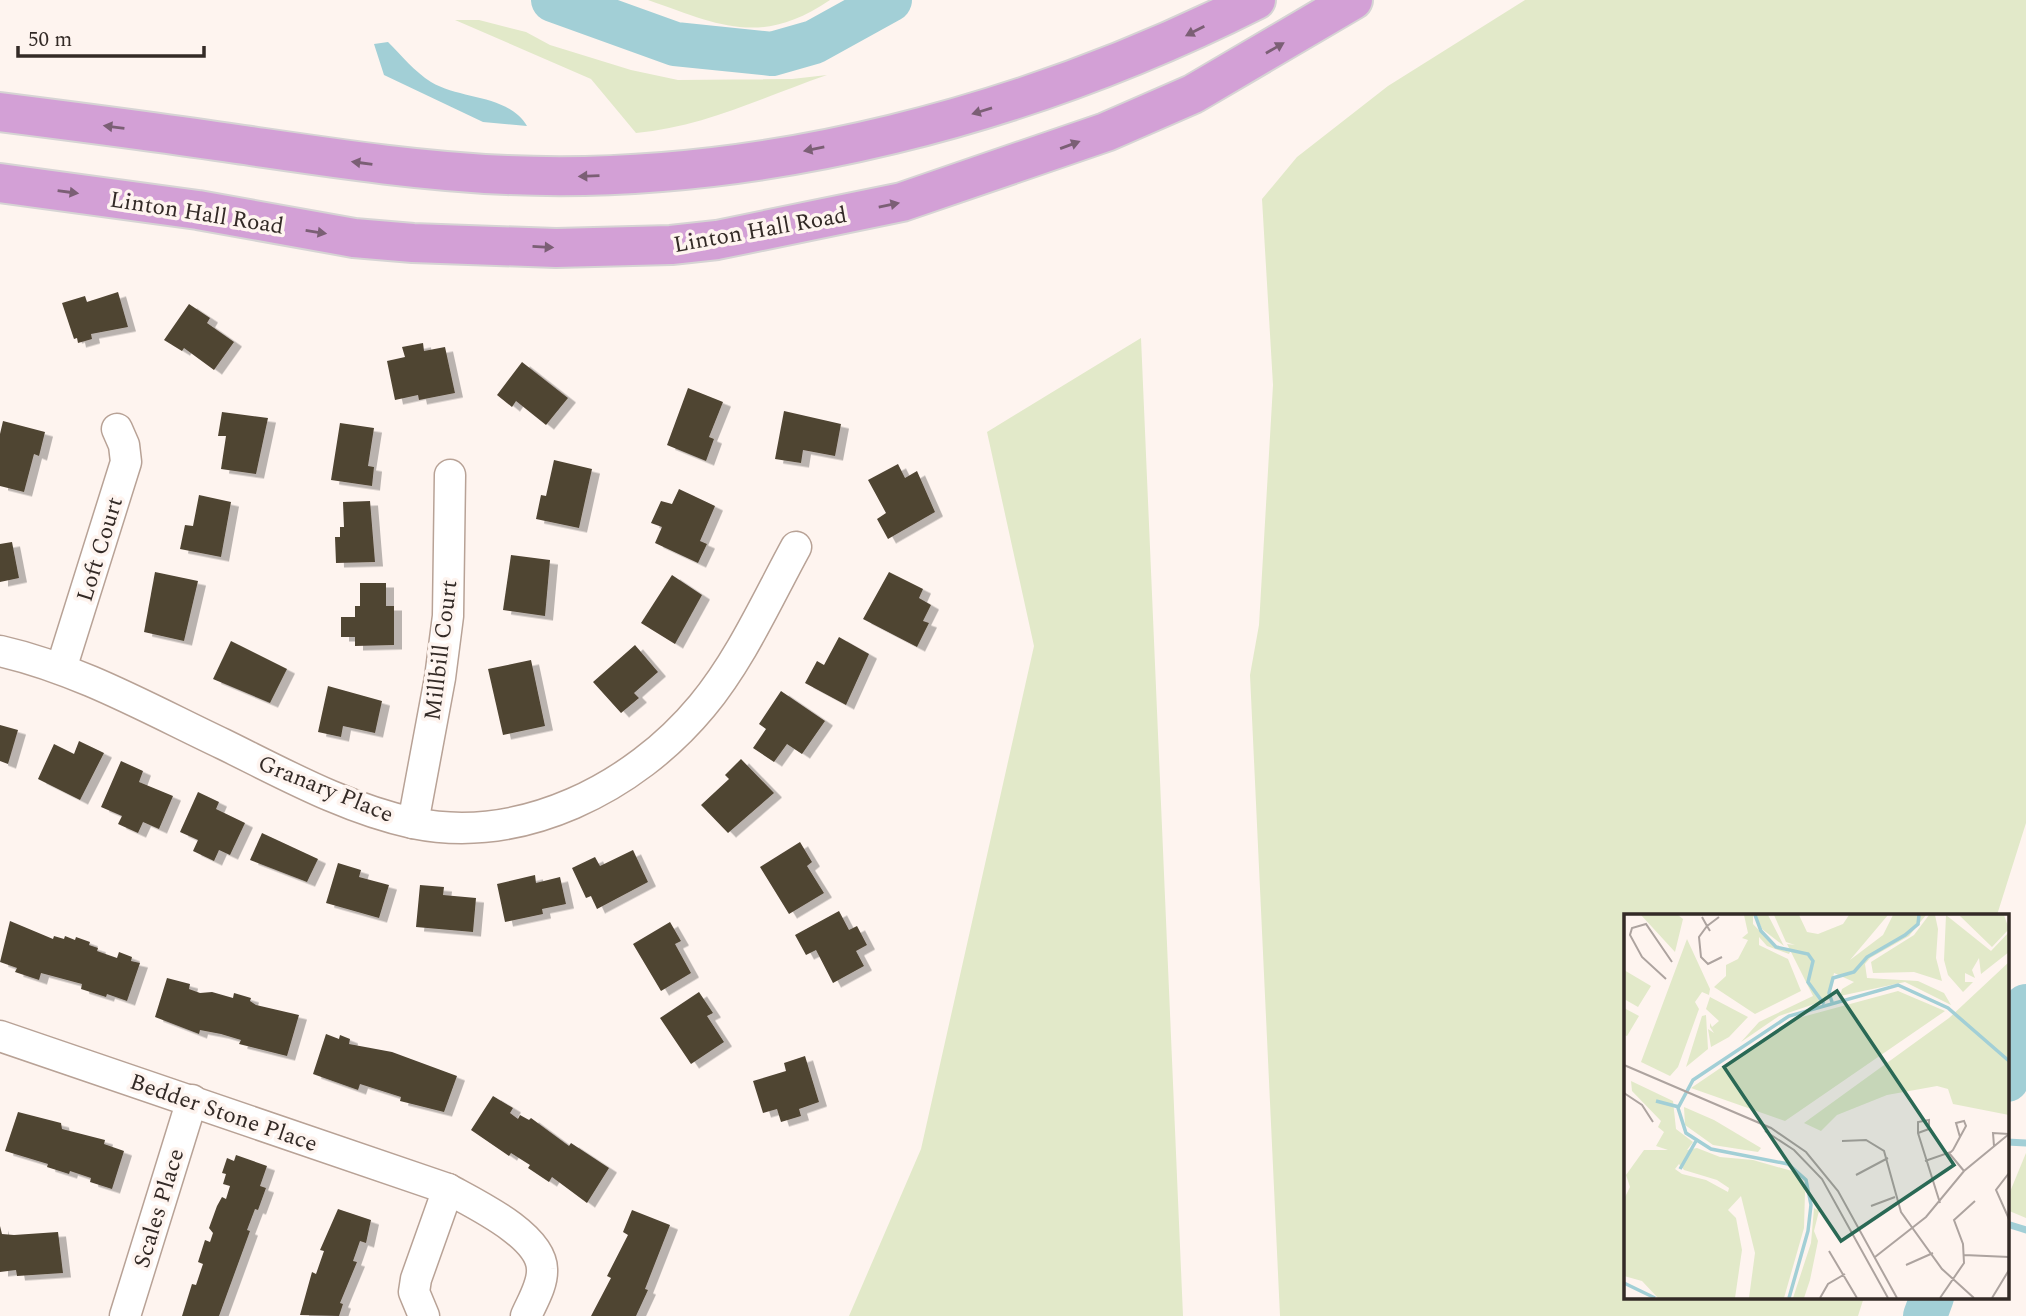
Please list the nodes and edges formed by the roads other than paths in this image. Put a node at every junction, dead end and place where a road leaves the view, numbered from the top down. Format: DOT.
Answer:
graph roads {
  1 [pos="1256,0"];
  2 [pos="1353,0"];
  3 [pos="0,112"];
  4 [pos="0,183"];
  5 [pos="117,429"];
  6 [pos="450,475"];
  7 [pos="796,547"];
  8 [pos="0,651"];
  9 [pos="61,669"];
  10 [pos="414,823"];
  11 [pos="0,1036"];
  12 [pos="192,1100"];
  13 [pos="448,1189"];
  14 [pos="124,1316"];
  15 [pos="424,1316"];
  16 [pos="526,1316"];
  1 -- 3 [label="main road, one-way"];
  4 -- 2 [label="main road, Linton Hall Road, one-way"];
  5 -- 9 [label="street, Loft Court"];
  6 -- 10 [label="street, Millbill Court"];
  7 -- 10 [label="street, Granary Place"];
  8 -- 9 [label="street, Granary Place"];
  9 -- 10 [label="street, Granary Place"];
  11 -- 12 [label="street, Bedder Stone Place"];
  12 -- 13 [label="street, Bedder Stone Place"];
  12 -- 14 [label="street, Scales Place"];
  13 -- 15 [label="street"];
  13 -- 16 [label="street, Bedder Stone Place"];
}
